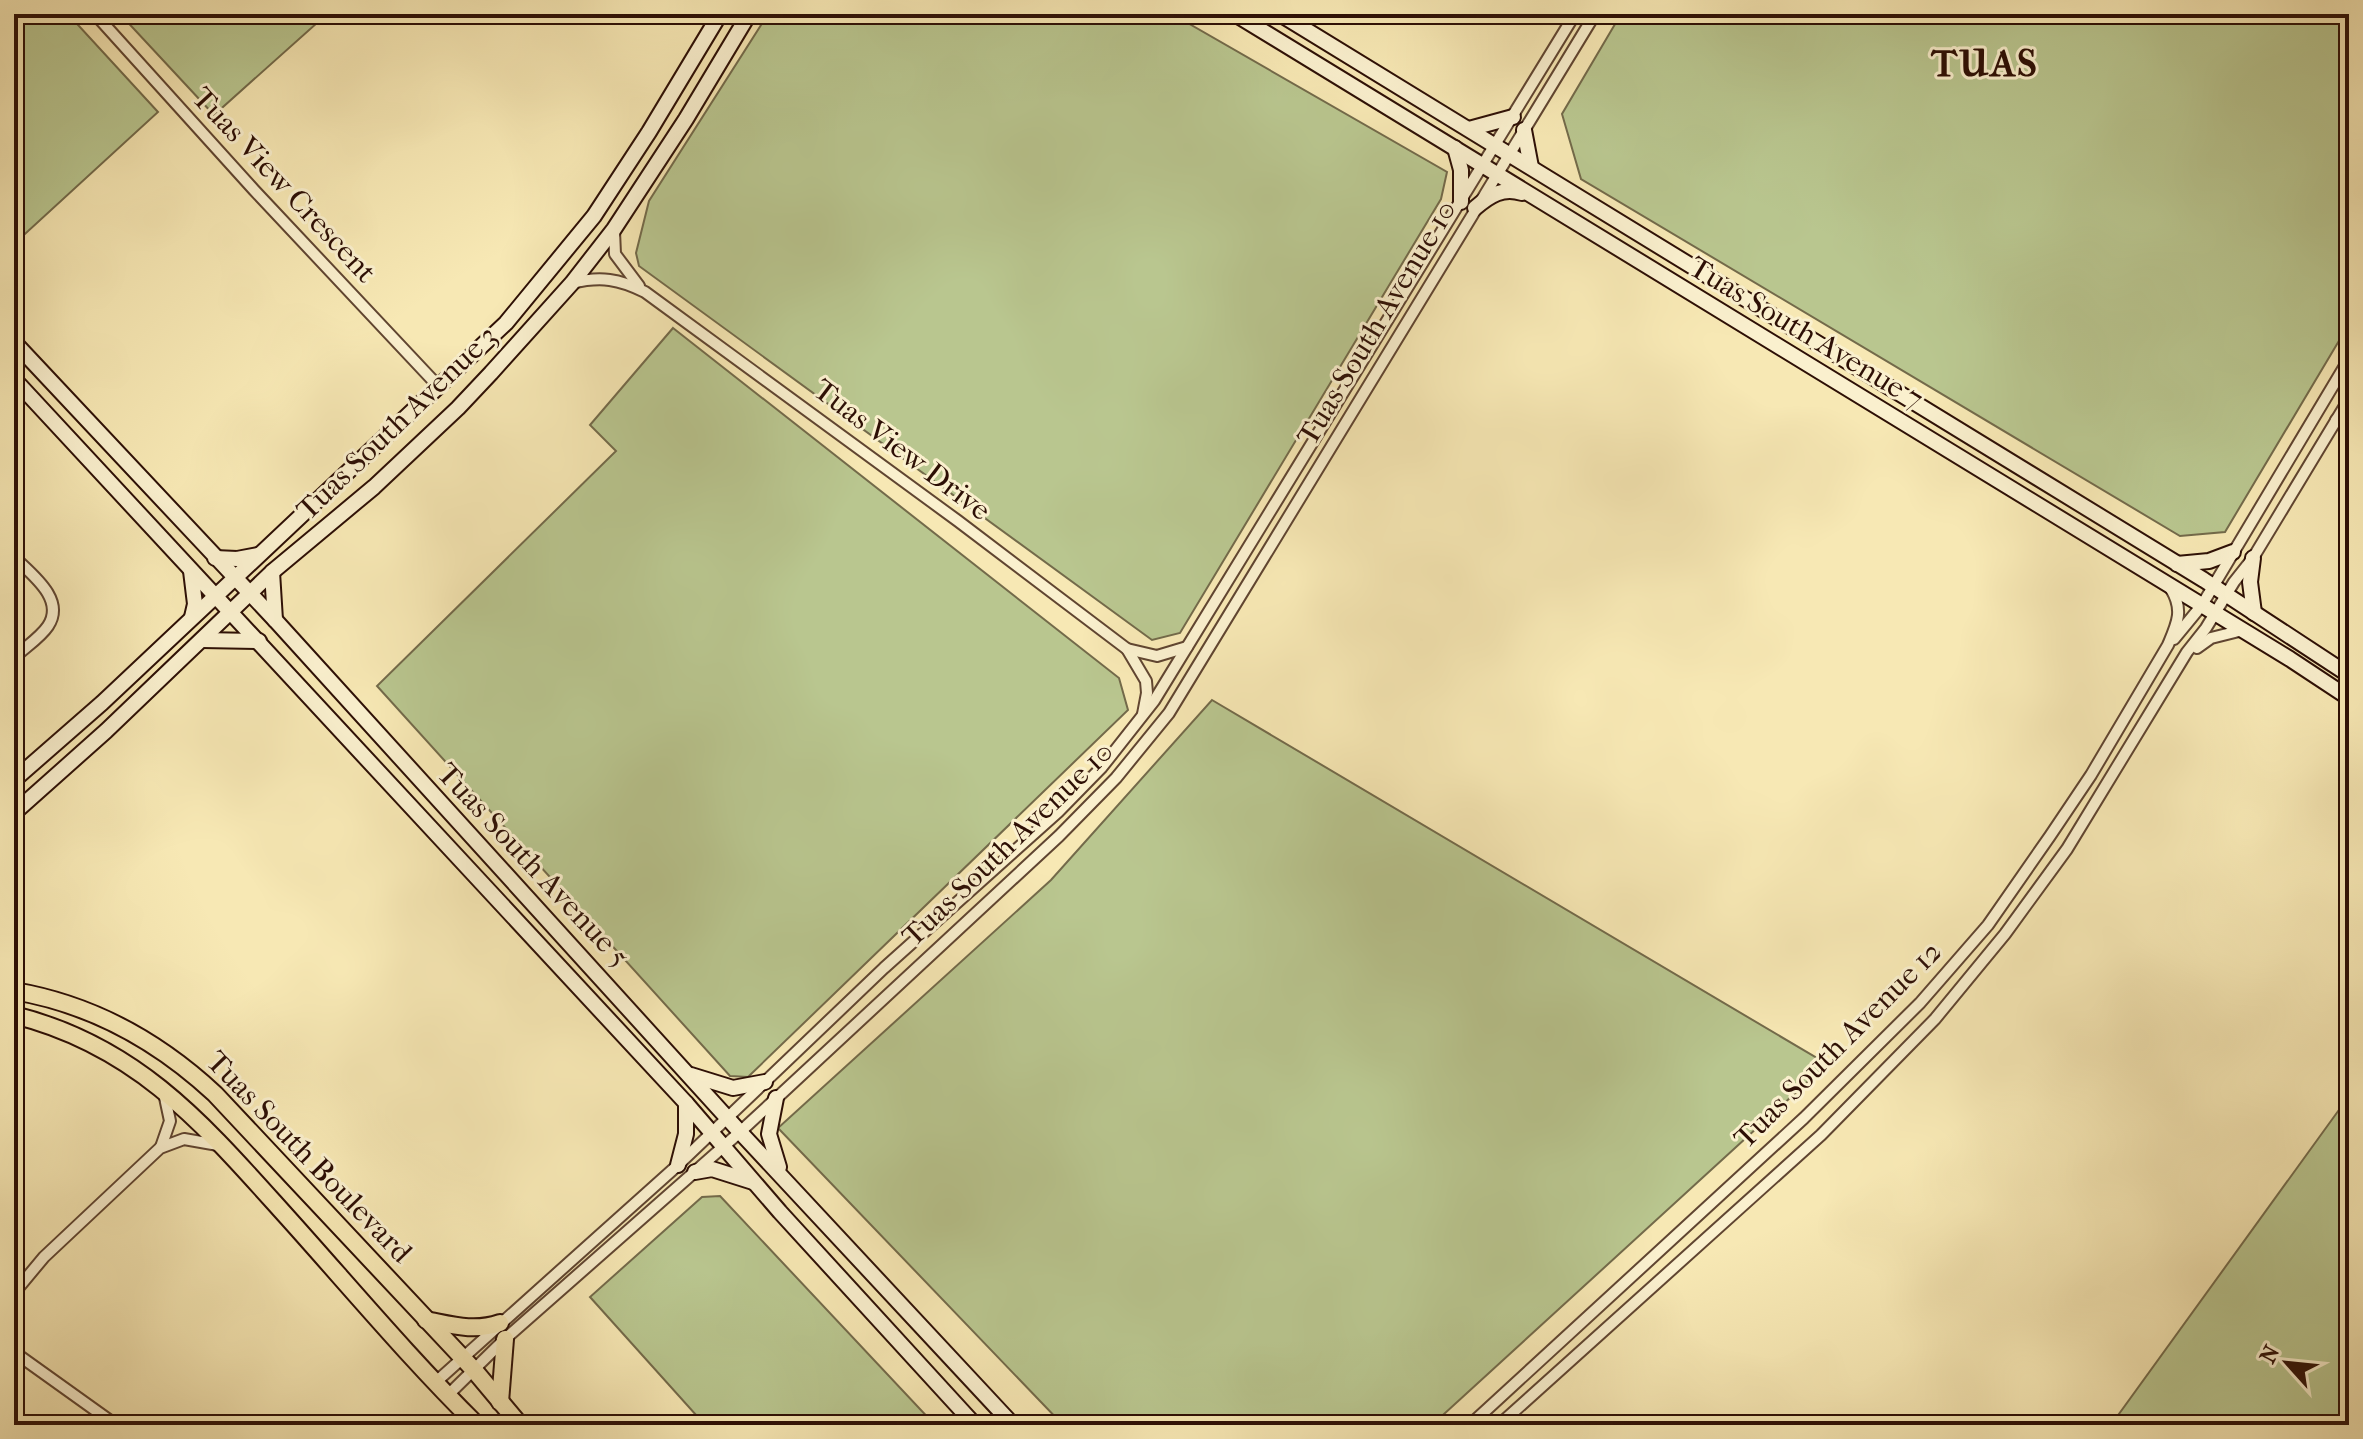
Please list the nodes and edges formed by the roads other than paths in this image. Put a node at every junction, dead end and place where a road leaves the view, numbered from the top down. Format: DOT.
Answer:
graph roads {
  1 [pos="95,14"];
  2 [pos="720,14"];
  3 [pos="749,14"];
  4 [pos="1235,14"];
  5 [pos="1280,14"];
  6 [pos="1575,14"];
  7 [pos="1595,14"];
  8 [pos="1513,117"];
  9 [pos="1469,129"];
  10 [pos="1524,130"];
  11 [pos="1496,145"];
  12 [pos="1455,148"];
  13 [pos="1509,153"];
  14 [pos="1483,166"];
  15 [pos="1531,167"];
  16 [pos="1496,174"];
  17 [pos="1534,197"];
  18 [pos="1461,202"];
  19 [pos="1475,208"];
  20 [pos="614,229"];
  21 [pos="572,283"];
  22 [pos="645,292"];
  23 [pos="506,323"];
  24 [pos="529,332"];
  25 [pos="14,342"];
  26 [pos="2349,359"];
  27 [pos="14,379"];
  28 [pos="440,388"];
  29 [pos="2349,399"];
  30 [pos="2336,420"];
  31 [pos="2349,429"];
  32 [pos="2233,552"];
  33 [pos="258,554"];
  34 [pos="14,557"];
  35 [pos="215,558"];
  36 [pos="2253,558"];
  37 [pos="2177,564"];
  38 [pos="191,571"];
  39 [pos="272,572"];
  40 [pos="234,578"];
  41 [pos="2167,584"];
  42 [pos="2213,586"];
  43 [pos="214,595"];
  44 [pos="250,595"];
  45 [pos="2226,595"];
  46 [pos="2202,605"];
  47 [pos="231,613"];
  48 [pos="2215,613"];
  49 [pos="2254,613"];
  50 [pos="191,618"];
  51 [pos="276,621"];
  52 [pos="2243,630"];
  53 [pos="202,640"];
  54 [pos="259,641"];
  55 [pos="2170,643"];
  56 [pos="1188,646"];
  57 [pos="1127,649"];
  58 [pos="2187,652"];
  59 [pos="14,658"];
  60 [pos="2180,667"];
  61 [pos="2349,675"];
  62 [pos="2349,698"];
  63 [pos="1142,716"];
  64 [pos="14,780"];
  65 [pos="14,813"];
  66 [pos="14,991"];
  67 [pos="14,1015"];
  68 [pos="690,1075"];
  69 [pos="765,1082"];
  70 [pos="163,1088"];
  71 [pos="776,1098"];
  72 [pos="686,1103"];
  73 [pos="727,1117"];
  74 [pos="740,1132"];
  75 [pos="711,1134"];
  76 [pos="223,1146"];
  77 [pos="722,1147"];
  78 [pos="160,1148"];
  79 [pos="678,1165"];
  80 [pos="695,1172"];
  81 [pos="785,1179"];
  82 [pos="754,1182"];
  83 [pos="14,1293"];
  84 [pos="426,1320"];
  85 [pos="503,1331"];
  86 [pos="14,1352"];
  87 [pos="468,1364"];
  88 [pos="437,1381"];
  89 [pos="449,1394"];
  90 [pos="500,1402"];
  91 [pos="116,1425"];
  92 [pos="477,1425"];
  93 [pos="520,1425"];
  94 [pos="975,1425"];
  95 [pos="1013,1425"];
  96 [pos="1470,1425"];
  97 [pos="1499,1425"];
  1 -- 28 [label="street, Tuas View Crescent"];
  2 -- 23 [label="street, Tuas South Avenue 3"];
  3 -- 20 [label="street, Tuas South Avenue 3"];
  4 -- 12 [label="street, Tuas South Avenue 7"];
  5 -- 9 [label="street, Tuas South Avenue 7"];
  6 -- 8 [label="street, Tuas South Avenue 10"];
  7 -- 10 [label="street, Tuas South Avenue 10"];
  8 -- 9 [label="street"];
  8 -- 11 [label="street, Tuas South Avenue 10"];
  9 -- 11 [label="street, Tuas South Avenue 7"];
  10 -- 13 [label="street, Tuas South Avenue 10"];
  10 -- 15 [label="street"];
  11 -- 13 [label="street, Tuas South Avenue 7"];
  11 -- 14 [label="street, Tuas South Avenue 10"];
  12 -- 14 [label="street, Tuas South Avenue 7"];
  12 -- 18 [label="street"];
  13 -- 15 [label="street, Tuas South Avenue 7"];
  13 -- 16 [label="street, Tuas South Avenue 10"];
  14 -- 16 [label="street, Tuas South Avenue 7"];
  14 -- 18 [label="street, Tuas South Avenue 10"];
  15 -- 37 [label="street, Tuas South Avenue 7"];
  16 -- 17 [label="street, Tuas South Avenue 7"];
  16 -- 19 [label="street, Tuas South Avenue 10"];
  17 -- 19 [label="street"];
  17 -- 41 [label="street, Tuas South Avenue 7"];
  18 -- 56 [label="street, Tuas South Avenue 10"];
  19 -- 71 [label="street, Tuas South Avenue 10"];
  20 -- 21 [label="street, Tuas South Avenue 3"];
  20 -- 22 [label="street, Tuas View Drive"];
  21 -- 22 [label="street, Tuas View Drive"];
  21 -- 24 [label="street, Tuas South Avenue 3"];
  22 -- 57 [label="street, Tuas View Drive"];
  23 -- 24 [label="street"];
  23 -- 28 [label="street, Tuas South Avenue 3"];
  24 -- 39 [label="street, Tuas South Avenue 3"];
  25 -- 35 [label="street, Tuas South Avenue 5"];
  26 -- 32 [label="street, Tuas South Avenue 12"];
  27 -- 38 [label="street, Tuas South Avenue 5"];
  28 -- 33 [label="street, Tuas South Avenue 3"];
  29 -- 30 [label="street, Tuas South Avenue 12"];
  30 -- 31 [label="street"];
  30 -- 36 [label="street, Tuas South Avenue 12"];
  32 -- 37 [label="street"];
  32 -- 42 [label="street, Tuas South Avenue 12"];
  33 -- 35 [label="street"];
  33 -- 40 [label="street, Tuas South Avenue 3"];
  34 -- 59 [label="street"];
  35 -- 40 [label="street, Tuas South Avenue 5"];
  36 -- 45 [label="street, Tuas South Avenue 12"];
  36 -- 49 [label="street"];
  37 -- 42 [label="street, Tuas South Avenue 7"];
  38 -- 43 [label="street, Tuas South Avenue 5"];
  38 -- 50 [label="street"];
  39 -- 44 [label="street, Tuas South Avenue 3"];
  39 -- 51 [label="street"];
  40 -- 43 [label="street, Tuas South Avenue 3"];
  40 -- 44 [label="street, Tuas South Avenue 5"];
  41 -- 46 [label="street, Tuas South Avenue 7"];
  41 -- 55 [label="street"];
  42 -- 45 [label="street, Tuas South Avenue 7"];
  42 -- 46 [label="street, Tuas South Avenue 12"];
  43 -- 47 [label="street, Tuas South Avenue 5"];
  43 -- 50 [label="street, Tuas South Avenue 3"];
  44 -- 47 [label="street, Tuas South Avenue 3"];
  44 -- 51 [label="street, Tuas South Avenue 5"];
  45 -- 48 [label="street, Tuas South Avenue 12"];
  45 -- 49 [label="street, Tuas South Avenue 7"];
  46 -- 48 [label="street, Tuas South Avenue 7"];
  46 -- 55 [label="street, Tuas South Avenue 12"];
  47 -- 53 [label="street, Tuas South Avenue 3"];
  47 -- 54 [label="street, Tuas South Avenue 5"];
  48 -- 52 [label="street, Tuas South Avenue 7"];
  48 -- 58 [label="street, Tuas South Avenue 12"];
  49 -- 61 [label="street, Tuas South Avenue 7"];
  50 -- 64 [label="street, Tuas South Avenue 3"];
  51 -- 68 [label="street, Tuas South Avenue 5"];
  52 -- 60 [label="street"];
  52 -- 62 [label="street, Tuas South Avenue 7"];
  53 -- 54 [label="street"];
  53 -- 65 [label="street, Tuas South Avenue 3"];
  54 -- 72 [label="street, Tuas South Avenue 5"];
  55 -- 58 [label="street"];
  55 -- 96 [label="street, Tuas South Avenue 12"];
  56 -- 57 [label="street, Tuas View Drive"];
  56 -- 63 [label="street, Tuas South Avenue 10"];
  57 -- 63 [label="street, Tuas View Drive"];
  58 -- 60 [label="street, Tuas South Avenue 12"];
  60 -- 97 [label="street, Tuas South Avenue 12"];
  63 -- 69 [label="street, Tuas South Avenue 10"];
  66 -- 84 [label="main road, Tuas South Boulevard"];
  67 -- 70 [label="main road, Tuas South Boulevard"];
  68 -- 69 [label="street"];
  68 -- 73 [label="street, Tuas South Avenue 5"];
  69 -- 73 [label="street, Tuas South Avenue 10"];
  70 -- 76 [label="main road, Tuas South Boulevard"];
  70 -- 78 [label="street"];
  71 -- 74 [label="street, Tuas South Avenue 10"];
  71 -- 81 [label="street"];
  72 -- 75 [label="street, Tuas South Avenue 5"];
  72 -- 79 [label="street"];
  73 -- 74 [label="street, Tuas South Avenue 5"];
  73 -- 75 [label="street, Tuas South Avenue 10"];
  74 -- 77 [label="street, Tuas South Avenue 10"];
  74 -- 81 [label="street, Tuas South Avenue 5"];
  75 -- 77 [label="street, Tuas South Avenue 5"];
  75 -- 79 [label="street, Tuas South Avenue 10"];
  76 -- 78 [label="street"];
  76 -- 88 [label="main road, Tuas South Boulevard"];
  77 -- 80 [label="street, Tuas South Avenue 10"];
  77 -- 82 [label="street, Tuas South Avenue 5"];
  78 -- 83 [label="street"];
  79 -- 85 [label="street, Tuas South Avenue 10"];
  80 -- 82 [label="street"];
  80 -- 85 [label="street, Tuas South Avenue 10"];
  81 -- 95 [label="street, Tuas South Avenue 5"];
  82 -- 94 [label="street, Tuas South Avenue 5"];
  84 -- 85 [label="main road"];
  84 -- 87 [label="main road, Tuas South Boulevard"];
  85 -- 87 [label="street, Tuas South Avenue 10"];
  85 -- 87 [label="street, Tuas South Avenue 10"];
  85 -- 90 [label="main road"];
  86 -- 91 [label="street"];
  87 -- 88 [label="street, Tuas South Avenue 10"];
  87 -- 89 [label="street, Tuas South Avenue 10"];
  87 -- 90 [label="main road, Tuas South Boulevard"];
  88 -- 89 [label="main road, Tuas South Boulevard"];
  89 -- 92 [label="main road, Tuas South Boulevard"];
  90 -- 93 [label="main road, Tuas South Boulevard"];
}
